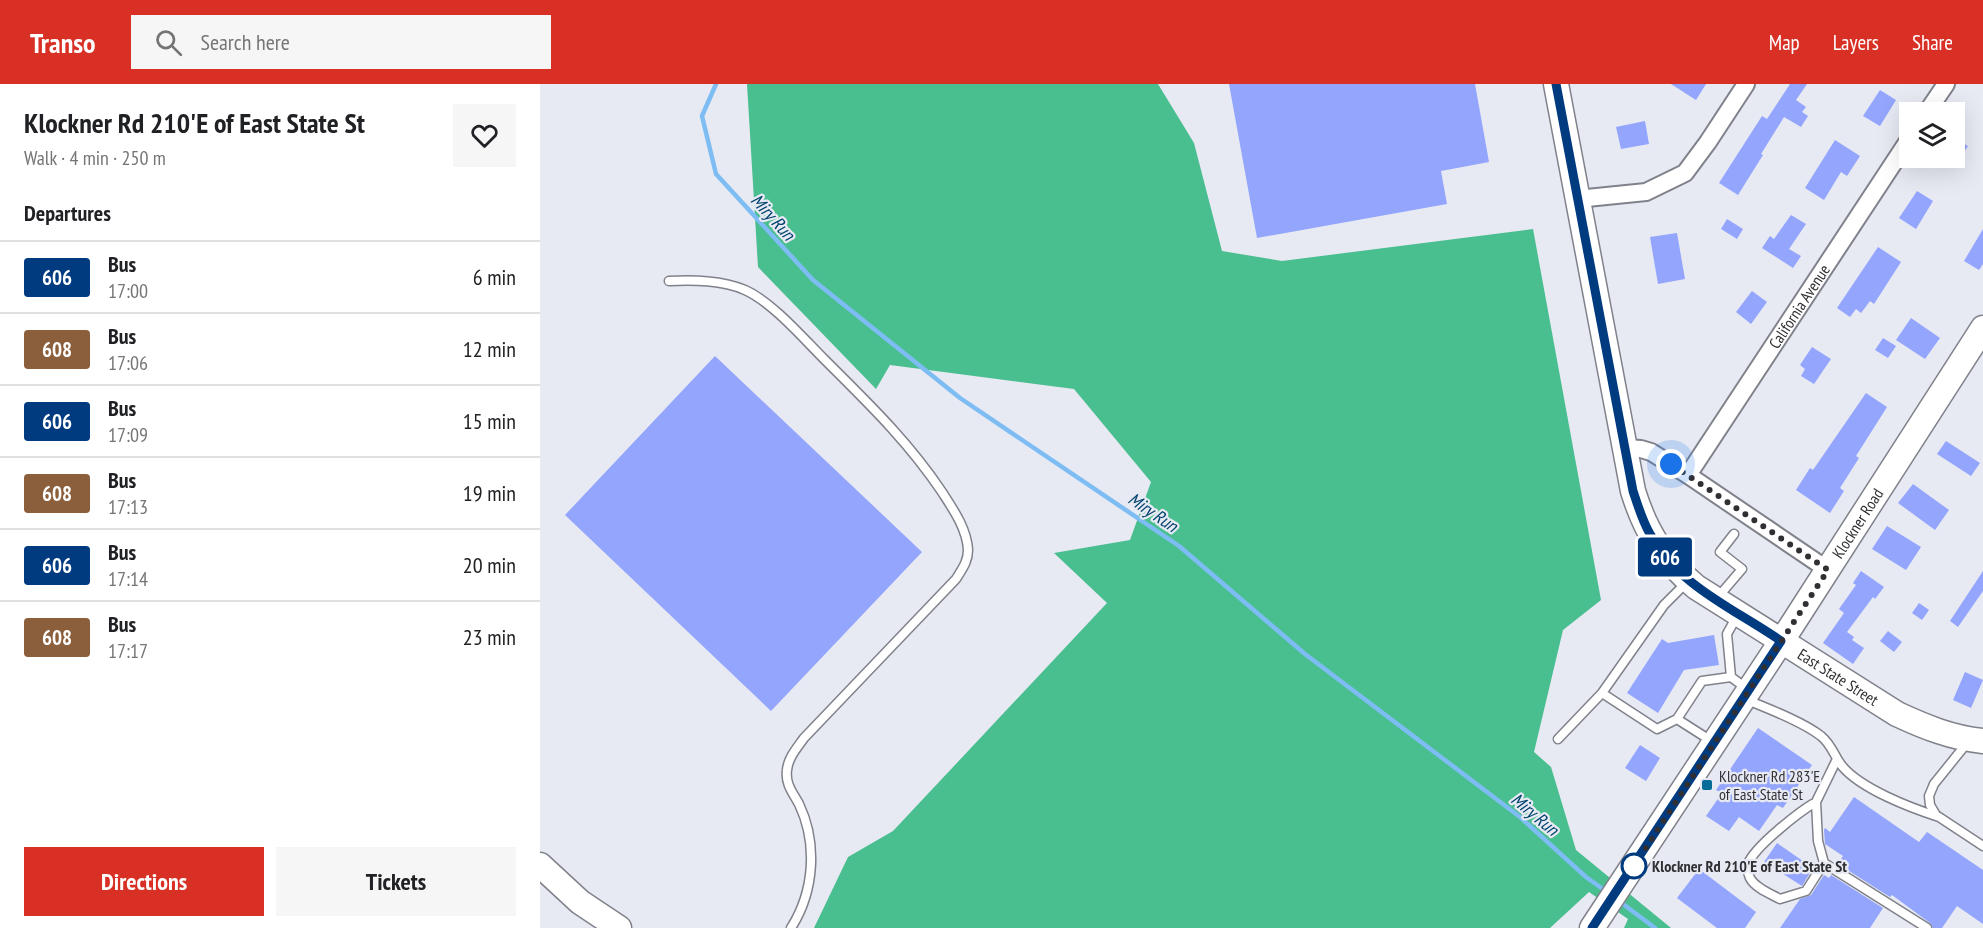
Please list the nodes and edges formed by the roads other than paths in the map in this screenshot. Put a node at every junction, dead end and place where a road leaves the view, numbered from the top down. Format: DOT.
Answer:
graph roads {
  1 [pos="1556,84"];
  2 [pos="1746,84"];
  3 [pos="1946,84"];
  4 [pos="1934,102"];
  5 [pos="1899,155"];
  6 [pos="1577,199"];
  7 [pos="669,281"];
  8 [pos="1983,327"];
  9 [pos="1625,448"];
  10 [pos="1688,475"];
  11 [pos="1734,534"];
  12 [pos="1828,570"];
  13 [pos="1688,580"];
  14 [pos="1715,599"];
  15 [pos="1739,614"];
  16 [pos="1781,641"];
  17 [pos="1741,689"];
  18 [pos="1602,693"];
  19 [pos="1677,719"];
  20 [pos="1558,739"];
  21 [pos="1977,740"];
  22 [pos="1715,743"];
  23 [pos="1837,759"];
  24 [pos="1816,802"];
  25 [pos="1939,817"];
  26 [pos="1983,846"];
  27 [pos="1824,863"];
  28 [pos="540,865"];
  29 [pos="1596,924"];
  30 [pos="618,928"];
  31 [pos="791,928"];
  32 [pos="1927,928"];
  1 -- 6 [label="street, East State Street"];
  2 -- 6 [label="street"];
  3 -- 4 [label="street"];
  5 -- 10 [label="street, California Avenue"];
  6 -- 9 [label="street, East State Street"];
  7 -- 31 [label="lane"];
  8 -- 12 [label="street, Klockner Road"];
  9 -- 10 [label="street"];
  9 -- 13 [label="street, East State Street"];
  10 -- 12 [label="street"];
  11 -- 14 [label="lane"];
  12 -- 16 [label="street, Klockner Road"];
  13 -- 14 [label="street, East State Street"];
  13 -- 18 [label="lane"];
  14 -- 15 [label="street, East State Street"];
  15 -- 16 [label="street, East State Street"];
  15 -- 17 [label="lane"];
  16 -- 17 [label="street, Klockner Road"];
  16 -- 21 [label="street, East State Street"];
  17 -- 19 [label="lane"];
  17 -- 22 [label="street, Klockner Road"];
  17 -- 23 [label="lane"];
  18 -- 19 [label="lane"];
  18 -- 20 [label="lane"];
  19 -- 22 [label="lane"];
  21 -- 25 [label="lane"];
  22 -- 29 [label="street, Klockner Road"];
  23 -- 24 [label="lane"];
  23 -- 25 [label="lane"];
  24 -- 27 [label="lane"];
  24 -- 27 [label="lane"];
  25 -- 26 [label="lane"];
  27 -- 32 [label="lane"];
  28 -- 30 [label="street"];
}
